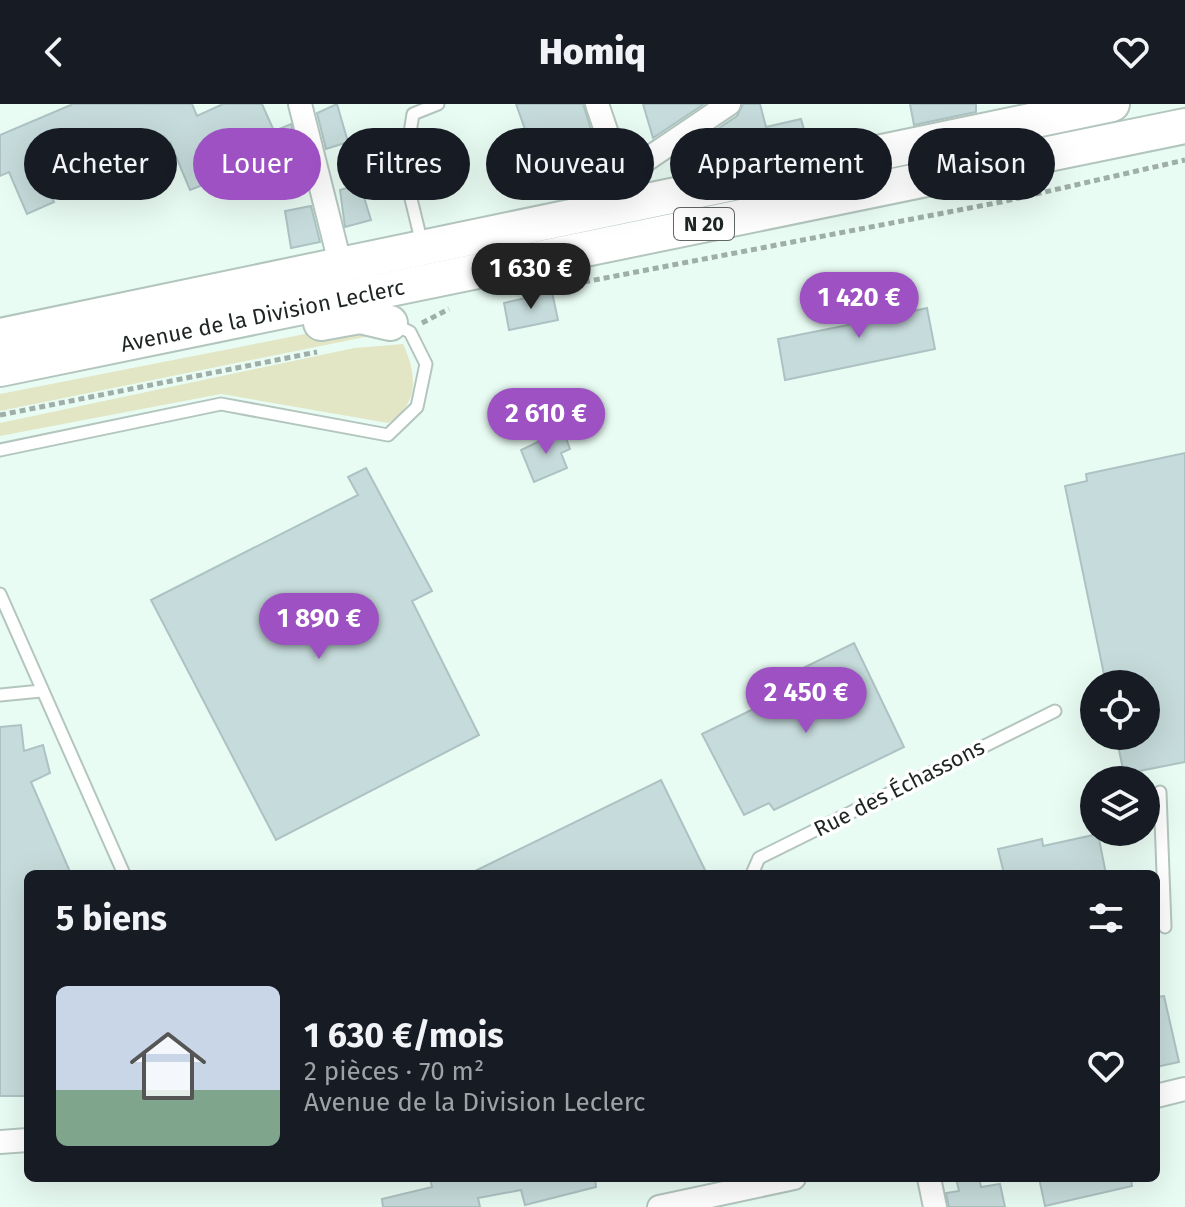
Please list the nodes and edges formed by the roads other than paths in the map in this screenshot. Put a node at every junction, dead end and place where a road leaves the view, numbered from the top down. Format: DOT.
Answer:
graph roads {
  1 [pos="300,104"];
  2 [pos="438,104"];
  3 [pos="597,104"];
  4 [pos="729,104"];
  5 [pos="1112,104"];
  6 [pos="1014,114"];
  7 [pos="1185,126"];
  8 [pos="605,128"];
  9 [pos="654,154"];
  10 [pos="597,200"];
  11 [pos="589,216"];
  12 [pos="423,249"];
  13 [pos="341,267"];
  14 [pos="219,307"];
  15 [pos="405,324"];
  16 [pos="0,328"];
  17 [pos="0,336"];
  18 [pos="0,369"];
  19 [pos="0,450"];
  20 [pos="0,594"];
  21 [pos="41,691"];
  22 [pos="0,695"];
  23 [pos="1055,711"];
  24 [pos="1160,792"];
  25 [pos="122,870"];
  26 [pos="754,870"];
  27 [pos="1165,927"];
  28 [pos="1185,1089"];
  29 [pos="1160,1095"];
  30 [pos="24,1140"];
  31 [pos="0,1142"];
  32 [pos="775,1182"];
  33 [pos="930,1182"];
  34 [pos="659,1207"];
  35 [pos="935,1207"];
  1 -- 13 [label="street"];
  2 -- 12 [label="lane"];
  3 -- 8 [label="street"];
  4 -- 9 [label="street"];
  5 -- 6 [label="main road, Avenue de la Division Leclerc / N 20"];
  6 -- 11 [label="main road, Avenue de la Division Leclerc / N 20"];
  7 -- 14 [label="main road, Avenue de la Division Leclerc / N 20"];
  10 -- 11 [label="street"];
  11 -- 12 [label="main road, Avenue de la Division Leclerc / N 20"];
  12 -- 13 [label="main road, Avenue de la Division Leclerc / N 20"];
  13 -- 14 [label="main road, Avenue de la Division Leclerc / N 20"];
  14 -- 15 [label="main road"];
  14 -- 16 [label="main road"];
  14 -- 17 [label="main road, Avenue de la Division Leclerc / N 20"];
  14 -- 18 [label="main road, Avenue de la Division Leclerc / N 20"];
  15 -- 19 [label="lane"];
  20 -- 21 [label="lane"];
  21 -- 22 [label="lane"];
  21 -- 25 [label="lane"];
  23 -- 26 [label="lane, Rue des Échassons"];
  24 -- 27 [label="lane"];
  28 -- 29 [label="street"];
  30 -- 31 [label="street"];
  32 -- 34 [label="street"];
  33 -- 35 [label="street"];
}
